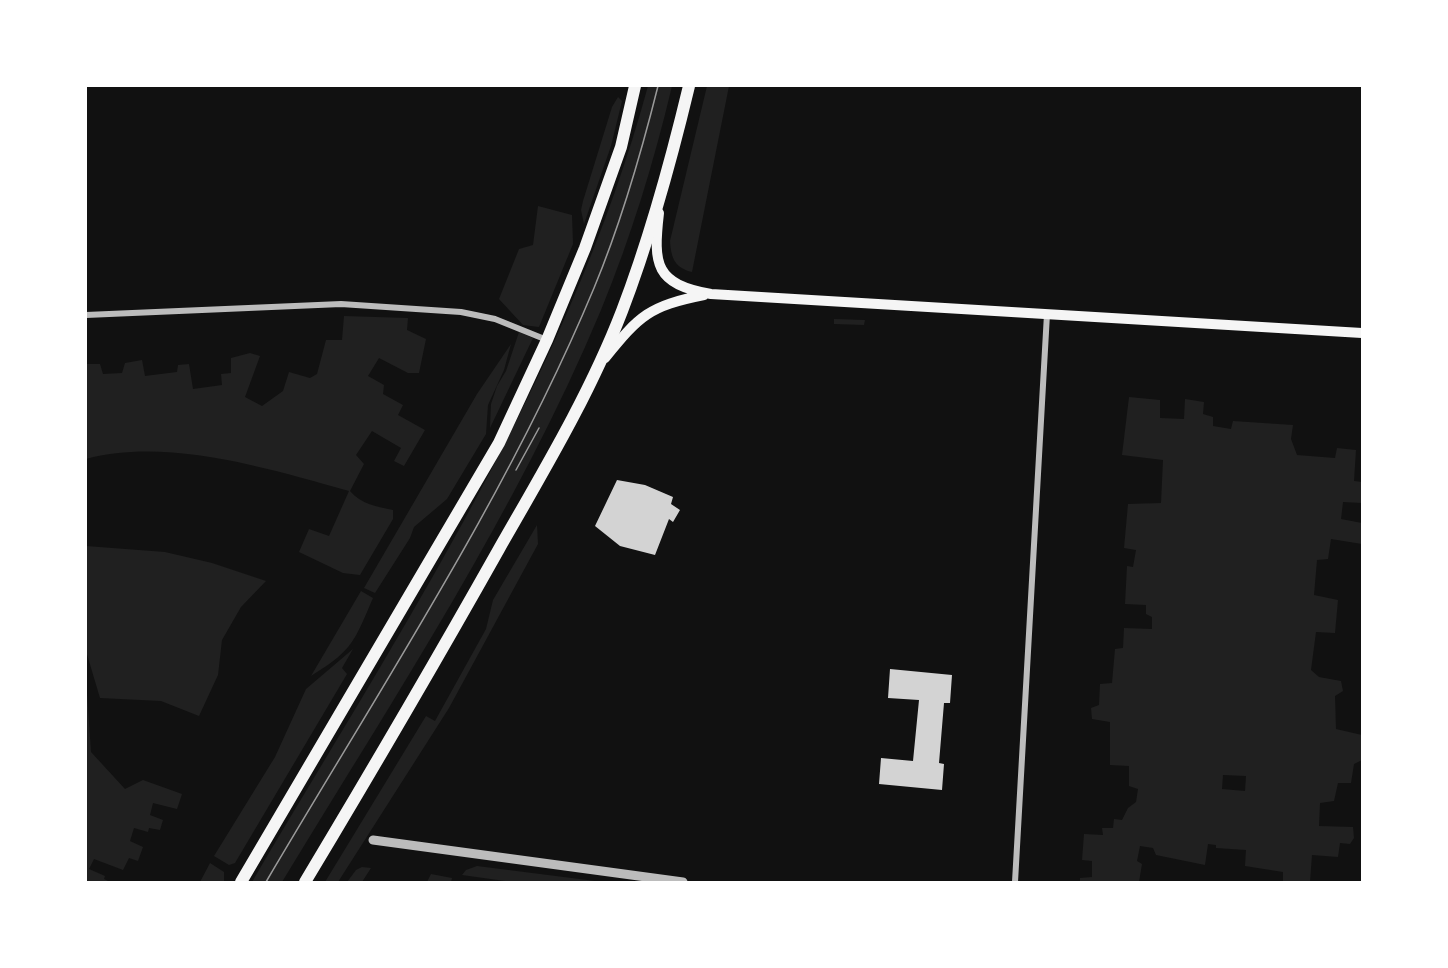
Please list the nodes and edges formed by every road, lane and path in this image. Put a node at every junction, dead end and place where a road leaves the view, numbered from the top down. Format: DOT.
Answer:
graph roads {
  1 [pos="635,86"];
  2 [pos="689,86"];
  3 [pos="662,189"];
  4 [pos="711,294"];
  5 [pos="1047,313"];
  6 [pos="86,315"];
  7 [pos="1362,333"];
  8 [pos="547,340"];
  9 [pos="584,393"];
  10 [pos="373,840"];
  11 [pos="241,882"];
  12 [pos="305,882"];
  13 [pos="683,882"];
  14 [pos="1015,882"];
  1 -- 8 [label="main road"];
  2 -- 3 [label="main road"];
  3 -- 4 [label="main road"];
  3 -- 9 [label="main road"];
  4 -- 5 [label="main road"];
  4 -- 9 [label="main road"];
  5 -- 7 [label="main road"];
  5 -- 14 [label="street"];
  6 -- 8 [label="street"];
  8 -- 11 [label="main road"];
  9 -- 12 [label="main road"];
  10 -- 13 [label="street"];
}
